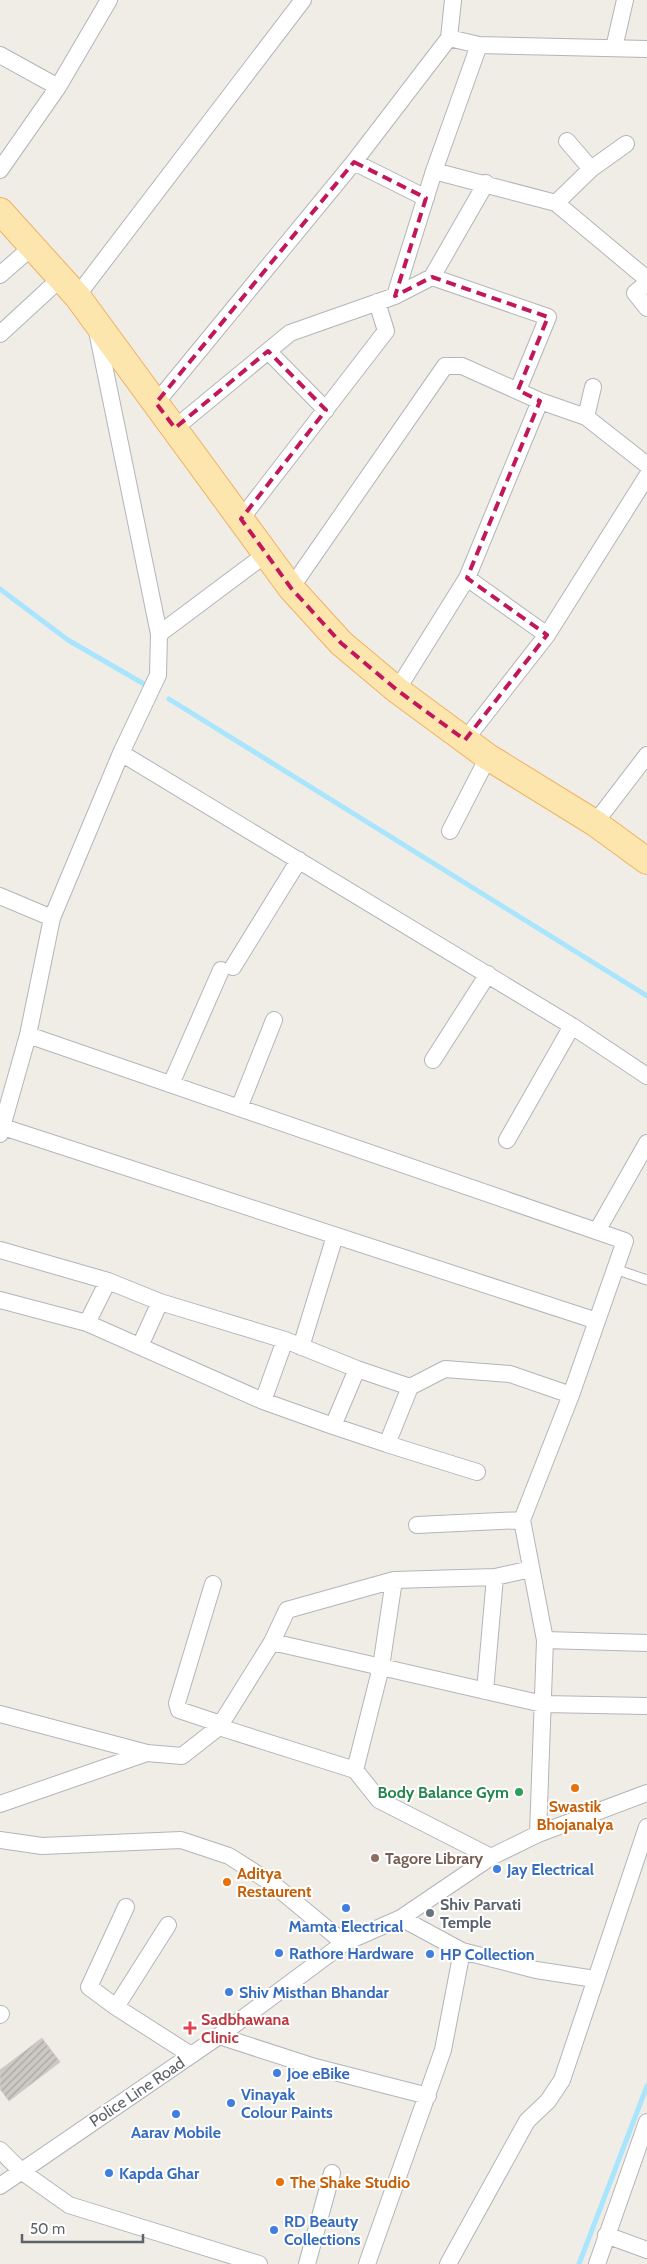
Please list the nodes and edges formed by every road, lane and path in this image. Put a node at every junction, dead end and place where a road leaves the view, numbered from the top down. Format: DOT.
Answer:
graph roads {
  1 [pos="109,0"];
  2 [pos="303,0"];
  3 [pos="453,0"];
  4 [pos="625,0"];
  5 [pos="449,38"];
  6 [pos="478,45"];
  7 [pos="614,48"];
  8 [pos="647,49"];
  9 [pos="0,56"];
  10 [pos="58,87"];
  11 [pos="567,141"];
  12 [pos="626,144"];
  13 [pos="354,162"];
  14 [pos="591,169"];
  15 [pos="0,170"];
  16 [pos="434,171"];
  17 [pos="486,183"];
  18 [pos="426,198"];
  19 [pos="556,203"];
  20 [pos="0,211"];
  21 [pos="33,246"];
  22 [pos="0,276"];
  23 [pos="432,277"];
  24 [pos="647,279"];
  25 [pos="647,283"];
  26 [pos="70,287"];
  27 [pos="395,296"];
  28 [pos="377,302"];
  29 [pos="647,308"];
  30 [pos="95,319"];
  31 [pos="0,334"];
  32 [pos="268,351"];
  33 [pos="593,387"];
  34 [pos="518,390"];
  35 [pos="540,401"];
  36 [pos="156,403"];
  37 [pos="326,410"];
  38 [pos="586,417"];
  39 [pos="175,428"];
  40 [pos="647,465"];
  41 [pos="647,476"];
  42 [pos="241,519"];
  43 [pos="266,554"];
  44 [pos="467,578"];
  45 [pos="291,588"];
  46 [pos="159,634"];
  47 [pos="547,635"];
  48 [pos="396,690"];
  49 [pos="465,740"];
  50 [pos="121,753"];
  51 [pos="647,755"];
  52 [pos="488,757"];
  53 [pos="595,823"];
  54 [pos="450,831"];
  55 [pos="645,858"];
  56 [pos="298,860"];
  57 [pos="0,896"];
  58 [pos="52,918"];
  59 [pos="488,974"];
  60 [pos="274,1020"];
  61 [pos="572,1026"];
  62 [pos="28,1035"];
  63 [pos="433,1060"];
  64 [pos="647,1076"];
  65 [pos="171,1084"];
  66 [pos="239,1108"];
  67 [pos="1,1130"];
  68 [pos="507,1140"];
  69 [pos="647,1143"];
  70 [pos="597,1231"];
  71 [pos="335,1236"];
  72 [pos="0,1250"];
  73 [pos="615,1268"];
  74 [pos="647,1280"];
  75 [pos="108,1281"];
  76 [pos="0,1300"];
  77 [pos="160,1302"];
  78 [pos="597,1321"];
  79 [pos="87,1322"];
  80 [pos="285,1340"];
  81 [pos="140,1346"];
  82 [pos="301,1347"];
  83 [pos="357,1369"];
  84 [pos="410,1387"];
  85 [pos="571,1395"];
  86 [pos="263,1401"];
  87 [pos="333,1426"];
  88 [pos="387,1444"];
  89 [pos="477,1472"];
  90 [pos="522,1520"];
  91 [pos="417,1525"];
  92 [pos="531,1569"];
  93 [pos="495,1577"];
  94 [pos="394,1580"];
  95 [pos="213,1584"];
  96 [pos="546,1640"];
  97 [pos="272,1642"];
  98 [pos="647,1642"];
  99 [pos="381,1667"];
  100 [pos="485,1691"];
  101 [pos="543,1704"];
  102 [pos="647,1706"];
  103 [pos="0,1714"];
  104 [pos="220,1726"];
  105 [pos="147,1753"];
  106 [pos="355,1770"];
  107 [pos="647,1793"];
  108 [pos="0,1804"];
  109 [pos="647,1828"];
  110 [pos="538,1834"];
  111 [pos="0,1840"];
  112 [pos="491,1857"];
  113 [pos="126,1907"];
  114 [pos="401,1918"];
  115 [pos="168,1925"];
  116 [pos="344,1943"];
  117 [pos="462,1951"];
  118 [pos="595,1979"];
  119 [pos="116,2007"];
  120 [pos="219,2036"];
  121 [pos="191,2056"];
  122 [pos="428,2096"];
  123 [pos="647,2122"];
  124 [pos="642,2149"];
  125 [pos="0,2150"];
  126 [pos="21,2172"];
  127 [pos="332,2173"];
  128 [pos="0,2186"];
  129 [pos="606,2235"];
  130 [pos="647,2250"];
  131 [pos="209,2257"];
  132 [pos="259,2264"];
  133 [pos="307,2264"];
  134 [pos="367,2264"];
  135 [pos="448,2264"];
  136 [pos="597,2264"];
  1 -- 10 [label="street"];
  2 -- 26 [label="street"];
  3 -- 5 [label="street"];
  4 -- 7 [label="street"];
  5 -- 6 [label="street"];
  5 -- 13 [label="street"];
  6 -- 7 [label="street"];
  6 -- 16 [label="street"];
  7 -- 8 [label="street"];
  9 -- 10 [label="street"];
  10 -- 15 [label="street"];
  11 -- 14 [label="street"];
  12 -- 14 [label="street"];
  13 -- 18 [label="street"];
  13 -- 36 [label="street"];
  14 -- 19 [label="street"];
  16 -- 17 [label="street"];
  16 -- 18 [label="street"];
  17 -- 19 [label="street"];
  17 -- 23 [label="street"];
  18 -- 27 [label="street"];
  19 -- 24 [label="street"];
  20 -- 21 [label="main road"];
  21 -- 22 [label="street"];
  21 -- 26 [label="main road"];
  23 -- 27 [label="street"];
  23 -- 34 [label="street"];
  25 -- 29 [label="street"];
  26 -- 30 [label="main road"];
  26 -- 31 [label="street"];
  27 -- 28 [label="street"];
  28 -- 32 [label="street"];
  28 -- 37 [label="street"];
  30 -- 36 [label="main road"];
  30 -- 46 [label="street"];
  32 -- 37 [label="street"];
  32 -- 39 [label="street"];
  33 -- 38 [label="street"];
  34 -- 35 [label="street"];
  34 -- 45 [label="street"];
  35 -- 38 [label="street"];
  35 -- 44 [label="street"];
  36 -- 39 [label="main road"];
  37 -- 42 [label="street"];
  38 -- 40 [label="street"];
  39 -- 42 [label="main road"];
  41 -- 47 [label="street"];
  42 -- 43 [label="main road"];
  43 -- 45 [label="main road"];
  43 -- 46 [label="street"];
  44 -- 47 [label="street"];
  44 -- 48 [label="street"];
  45 -- 48 [label="main road"];
  46 -- 50 [label="street"];
  47 -- 49 [label="street"];
  48 -- 49 [label="main road"];
  49 -- 52 [label="main road"];
  50 -- 56 [label="street"];
  50 -- 58 [label="street"];
  51 -- 53 [label="street"];
  52 -- 53 [label="main road"];
  52 -- 54 [label="street"];
  53 -- 55 [label="main road"];
  56 -- 59 [label="street"];
  56 -- 65 [label="street"];
  57 -- 58 [label="street"];
  58 -- 62 [label="street"];
  59 -- 61 [label="street"];
  59 -- 63 [label="street"];
  60 -- 66 [label="street"];
  61 -- 64 [label="street"];
  61 -- 68 [label="street"];
  62 -- 65 [label="street"];
  62 -- 67 [label="street"];
  65 -- 66 [label="street"];
  66 -- 70 [label="street"];
  67 -- 71 [label="street"];
  69 -- 70 [label="street"];
  70 -- 73 [label="street"];
  71 -- 78 [label="street"];
  71 -- 82 [label="street"];
  72 -- 75 [label="street"];
  73 -- 74 [label="lane"];
  73 -- 78 [label="street"];
  75 -- 77 [label="street"];
  75 -- 79 [label="street"];
  76 -- 79 [label="street"];
  77 -- 80 [label="street"];
  77 -- 81 [label="street"];
  78 -- 85 [label="street"];
  79 -- 81 [label="street"];
  80 -- 82 [label="street"];
  80 -- 86 [label="street"];
  81 -- 86 [label="street"];
  82 -- 83 [label="street"];
  83 -- 84 [label="street"];
  83 -- 87 [label="street"];
  84 -- 85 [label="street"];
  84 -- 88 [label="street"];
  85 -- 90 [label="street"];
  86 -- 87 [label="street"];
  87 -- 88 [label="street"];
  88 -- 89 [label="street"];
  90 -- 91 [label="street"];
  90 -- 92 [label="street"];
  92 -- 93 [label="street"];
  92 -- 96 [label="street"];
  93 -- 94 [label="street"];
  93 -- 100 [label="street"];
  94 -- 97 [label="street"];
  94 -- 99 [label="street"];
  95 -- 104 [label="street"];
  96 -- 98 [label="street"];
  96 -- 101 [label="street"];
  97 -- 99 [label="street"];
  97 -- 104 [label="street"];
  99 -- 100 [label="street"];
  99 -- 106 [label="street"];
  100 -- 101 [label="street"];
  101 -- 102 [label="street"];
  101 -- 110 [label="street"];
  103 -- 105 [label="street"];
  104 -- 105 [label="street"];
  104 -- 106 [label="street"];
  105 -- 108 [label="street"];
  106 -- 112 [label="street"];
  107 -- 110 [label="street, Police Line Road"];
  109 -- 118 [label="street"];
  110 -- 112 [label="street, Police Line Road"];
  111 -- 116 [label="street"];
  112 -- 114 [label="street, Police Line Road"];
  113 -- 119 [label="street"];
  114 -- 116 [label="street, Police Line Road"];
  114 -- 117 [label="street"];
  115 -- 119 [label="street"];
  116 -- 120 [label="street, Police Line Road"];
  117 -- 118 [label="street"];
  117 -- 122 [label="street"];
  118 -- 135 [label="street"];
  119 -- 121 [label="street"];
  120 -- 121 [label="street, Police Line Road"];
  120 -- 122 [label="street"];
  121 -- 126 [label="street, Police Line Road"];
  122 -- 134 [label="street"];
  123 -- 124 [label="street"];
  124 -- 129 [label="street"];
  125 -- 126 [label="street"];
  126 -- 128 [label="street, Police Line Road"];
  126 -- 131 [label="street"];
  127 -- 133 [label="street"];
  129 -- 130 [label="street"];
  129 -- 136 [label="street"];
  131 -- 132 [label="street"];
}
